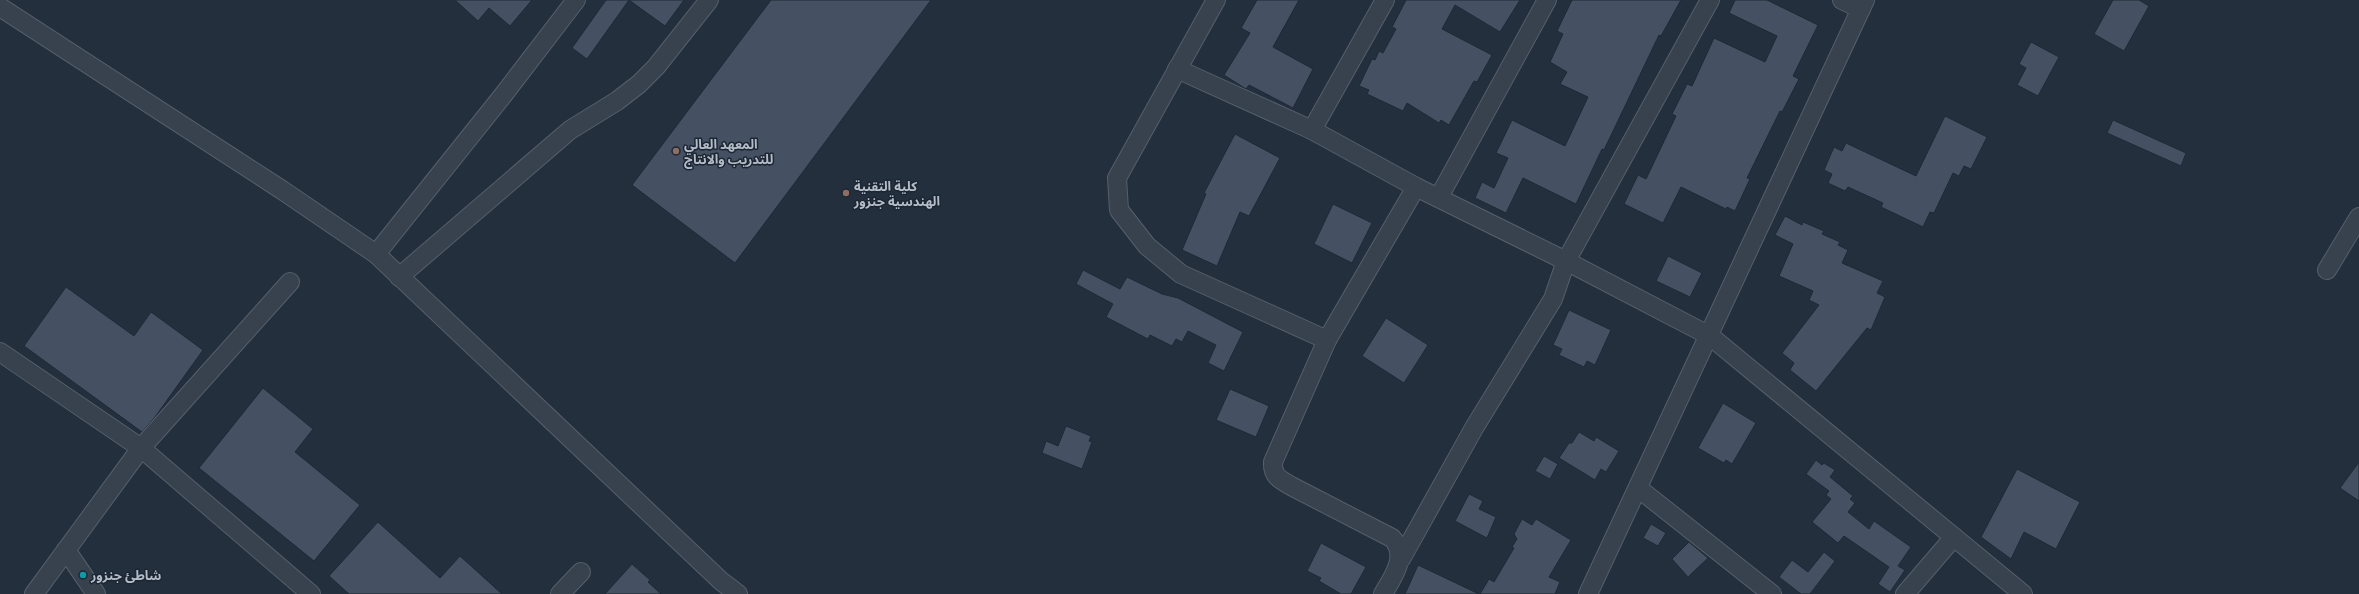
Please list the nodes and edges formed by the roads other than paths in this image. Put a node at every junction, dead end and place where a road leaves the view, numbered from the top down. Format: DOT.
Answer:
graph roads {
  1 [pos="576,0"];
  2 [pos="709,0"];
  3 [pos="1216,0"];
  4 [pos="1385,0"];
  5 [pos="1547,0"];
  6 [pos="1710,0"];
  7 [pos="1842,0"];
  8 [pos="1863,4"];
  9 [pos="0,8"];
  10 [pos="1177,69"];
  11 [pos="1312,130"];
  12 [pos="1416,187"];
  13 [pos="1439,197"];
  14 [pos="2359,217"];
  15 [pos="376,254"];
  16 [pos="1566,261"];
  17 [pos="2327,270"];
  18 [pos="400,277"];
  19 [pos="290,282"];
  20 [pos="1710,336"];
  21 [pos="1327,340"];
  22 [pos="0,352"];
  23 [pos="141,448"];
  24 [pos="1638,488"];
  25 [pos="1954,537"];
  26 [pos="66,550"];
  27 [pos="1401,559"];
  28 [pos="581,572"];
  29 [pos="34,594"];
  30 [pos="96,594"];
  31 [pos="311,594"];
  32 [pos="560,594"];
  33 [pos="738,594"];
  34 [pos="1383,594"];
  35 [pos="1588,594"];
  36 [pos="1772,594"];
  37 [pos="1905,594"];
  38 [pos="2023,594"];
  1 -- 15 [label="street"];
  2 -- 18 [label="street"];
  3 -- 10 [label="street"];
  4 -- 11 [label="street"];
  5 -- 13 [label="street"];
  6 -- 16 [label="street"];
  7 -- 8 [label="street"];
  8 -- 20 [label="street"];
  9 -- 15 [label="street"];
  10 -- 11 [label="street"];
  10 -- 21 [label="street"];
  11 -- 12 [label="street"];
  12 -- 13 [label="street"];
  12 -- 21 [label="street"];
  13 -- 16 [label="street"];
  14 -- 17 [label="street"];
  15 -- 18 [label="street"];
  16 -- 20 [label="street"];
  16 -- 27 [label="street"];
  18 -- 33 [label="street"];
  19 -- 23 [label="street"];
  20 -- 24 [label="street"];
  20 -- 25 [label="street"];
  21 -- 27 [label="street"];
  22 -- 23 [label="street"];
  23 -- 26 [label="street"];
  23 -- 31 [label="street"];
  24 -- 35 [label="street"];
  24 -- 36 [label="street"];
  25 -- 37 [label="street"];
  25 -- 38 [label="street"];
  26 -- 29 [label="street"];
  26 -- 30 [label="street"];
  27 -- 34 [label="street"];
  28 -- 32 [label="street"];
}
